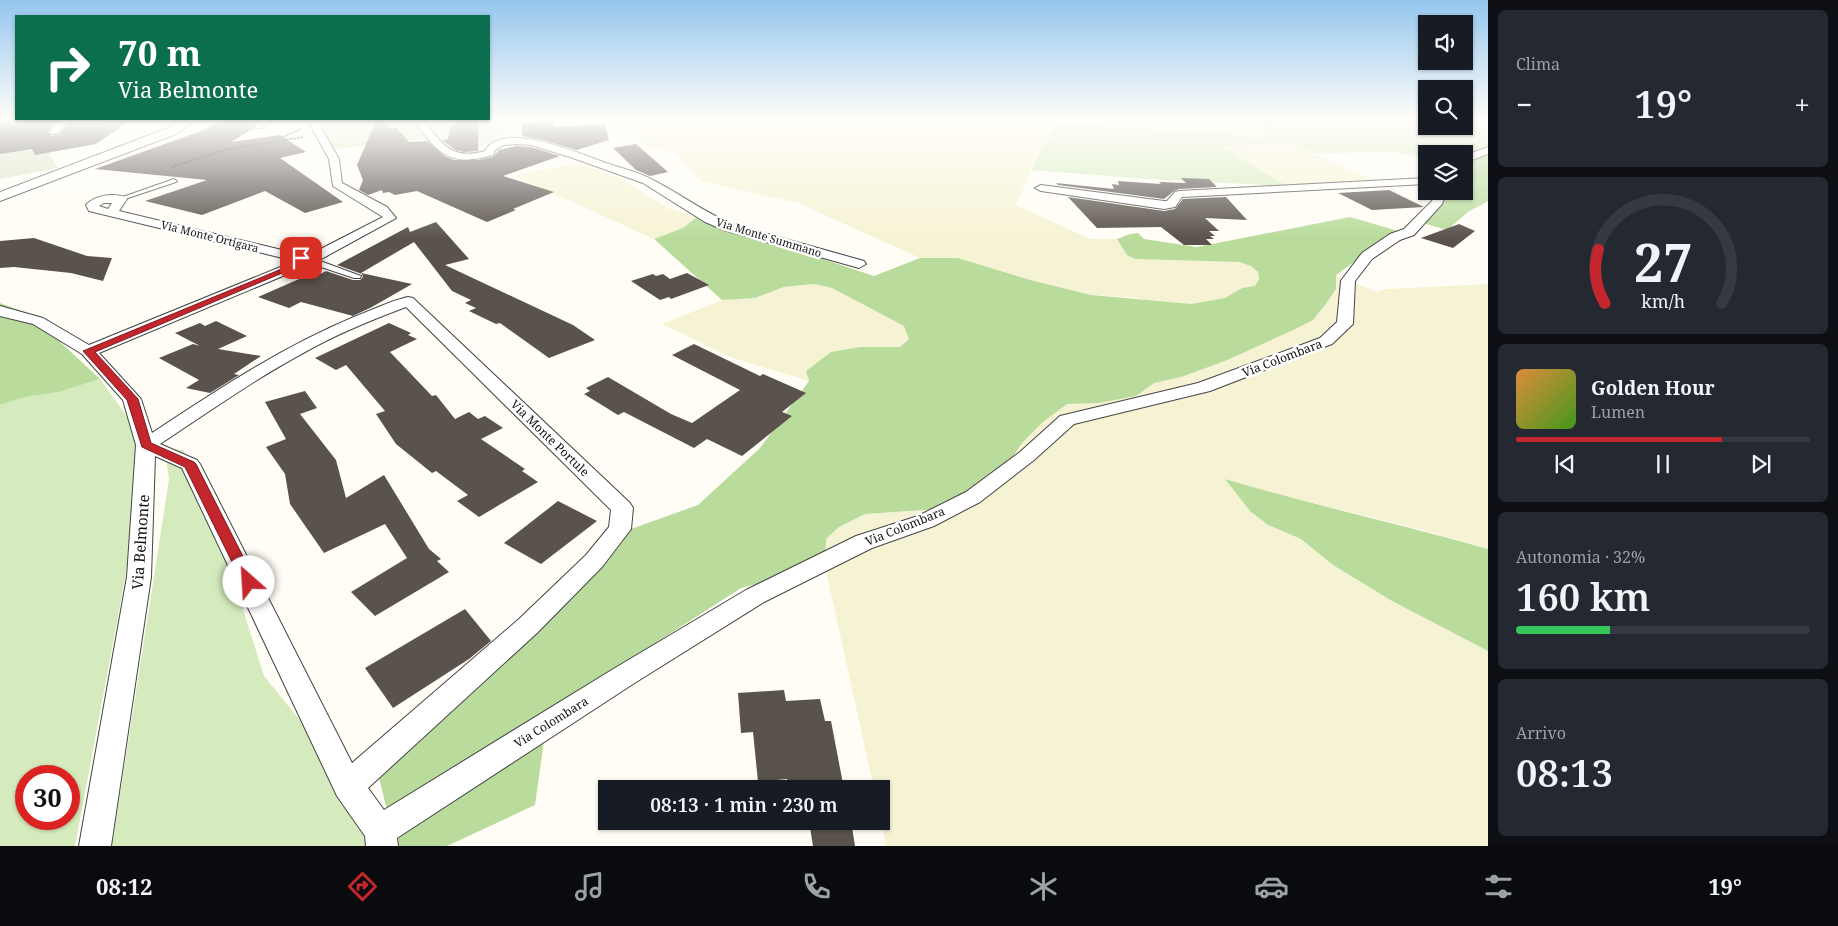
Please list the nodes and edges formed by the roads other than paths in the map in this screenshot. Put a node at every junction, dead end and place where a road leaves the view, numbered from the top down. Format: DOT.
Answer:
graph roads {
  1 [pos="99,158"];
  2 [pos="334,158"];
  3 [pos="582,158"];
  4 [pos="174,181"];
  5 [pos="1418,181"];
  6 [pos="1041,188"];
  7 [pos="0,197"];
  8 [pos="120,198"];
  9 [pos="1439,200"];
  10 [pos="112,212"];
  11 [pos="309,260"];
  12 [pos="859,264"];
  13 [pos="357,276"];
  14 [pos="0,311"];
  15 [pos="88,351"];
  16 [pos="146,445"];
  17 [pos="348,786"];
  18 [pos="381,838"];
  19 [pos="96,846"];
  1 -- 7 [label="street"];
  2 -- 11 [label="street"];
  3 -- 12 [label="street, Via Monte Summano"];
  4 -- 8 [label="lane"];
  5 -- 6 [label="street"];
  8 -- 10 [label="street"];
  8 -- 10 [label="street, Via Monte Ortigara"];
  9 -- 18 [label="street, Via Colombara"];
  10 -- 11 [label="street, Via Monte Ortigara"];
  11 -- 13 [label="lane"];
  11 -- 15 [label="street"];
  14 -- 15 [label="street, Via Belmonte"];
  15 -- 16 [label="street, Via Belmonte"];
  16 -- 17 [label="street, Via Colombara"];
  16 -- 17 [label="street, Via Monte Portule"];
  16 -- 19 [label="street, Via Belmonte"];
  17 -- 18 [label="street, Via Colombara"];
}
